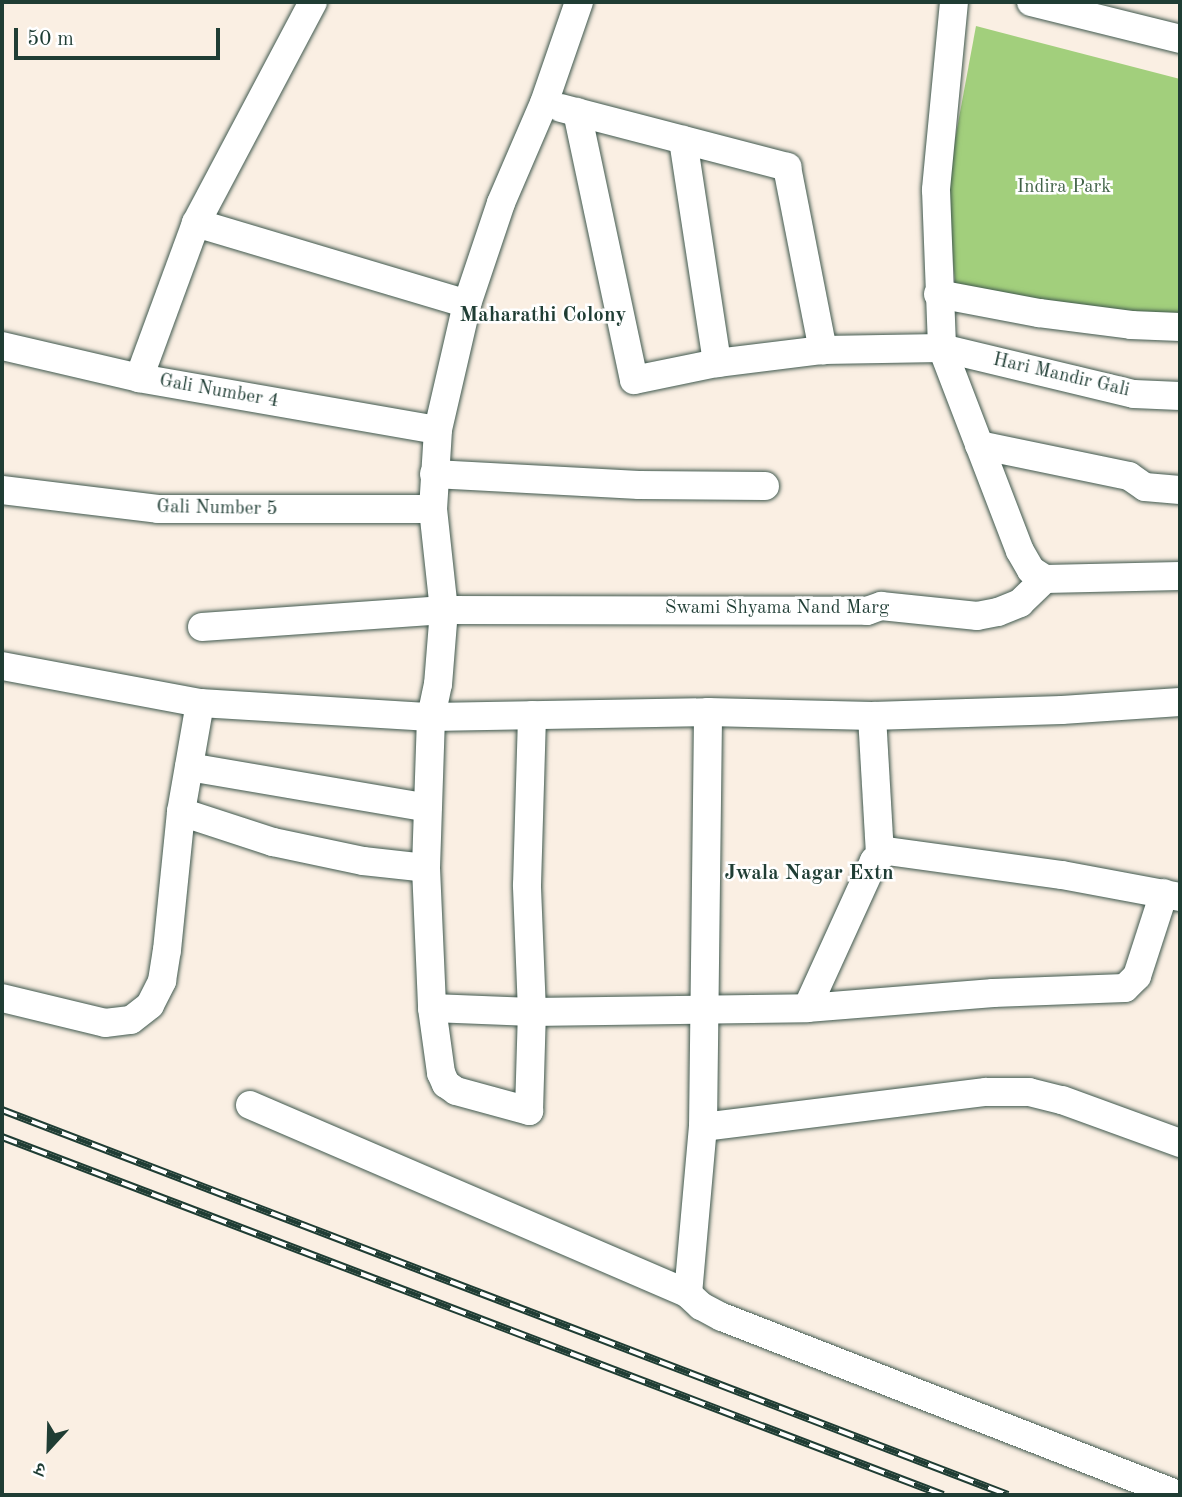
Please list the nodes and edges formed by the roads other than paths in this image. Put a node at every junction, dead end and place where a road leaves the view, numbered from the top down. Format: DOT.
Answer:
graph roads {
  1 [pos="313,2"];
  2 [pos="579,2"];
  3 [pos="954,2"];
  4 [pos="1031,2"];
  5 [pos="1180,39"];
  6 [pos="544,103"];
  7 [pos="577,112"];
  8 [pos="683,140"];
  9 [pos="196,223"];
  10 [pos="938,294"];
  11 [pos="467,304"];
  12 [pos="1180,327"];
  13 [pos="2,346"];
  14 [pos="942,348"];
  15 [pos="823,350"];
  16 [pos="717,363"];
  17 [pos="139,378"];
  18 [pos="1180,396"];
  19 [pos="438,430"];
  20 [pos="979,445"];
  21 [pos="434,474"];
  22 [pos="765,486"];
  23 [pos="2,490"];
  24 [pos="1180,490"];
  25 [pos="433,509"];
  26 [pos="1180,576"];
  27 [pos="1045,579"];
  28 [pos="444,610"];
  29 [pos="202,627"];
  30 [pos="2,666"];
  31 [pos="1180,702"];
  32 [pos="200,703"];
  33 [pos="708,712"];
  34 [pos="532,715"];
  35 [pos="872,716"];
  36 [pos="431,717"];
  37 [pos="189,767"];
  38 [pos="428,808"];
  39 [pos="181,812"];
  40 [pos="880,853"];
  41 [pos="426,868"];
  42 [pos="1172,895"];
  43 [pos="2,998"];
  44 [pos="432,1008"];
  45 [pos="807,1008"];
  46 [pos="705,1011"];
  47 [pos="532,1012"];
  48 [pos="250,1105"];
  49 [pos="703,1127"];
  50 [pos="1180,1143"];
  51 [pos="688,1294"];
  52 [pos="1179,1495"];
  1 -- 9 [label="street"];
  2 -- 6 [label="street"];
  3 -- 10 [label="street"];
  4 -- 5 [label="street"];
  6 -- 7 [label="street"];
  6 -- 11 [label="street"];
  7 -- 8 [label="street"];
  7 -- 16 [label="street, Hari Mandir Gali"];
  8 -- 15 [label="street"];
  8 -- 16 [label="street"];
  9 -- 11 [label="street"];
  9 -- 17 [label="street"];
  10 -- 12 [label="street"];
  10 -- 14 [label="street"];
  11 -- 19 [label="street"];
  13 -- 17 [label="street, Gali Number 4"];
  14 -- 15 [label="street, Hari Mandir Gali"];
  14 -- 18 [label="street, Hari Mandir Gali"];
  14 -- 20 [label="street"];
  15 -- 16 [label="street, Hari Mandir Gali"];
  17 -- 19 [label="street, Gali Number 4"];
  19 -- 21 [label="street"];
  20 -- 24 [label="street"];
  20 -- 27 [label="street"];
  21 -- 22 [label="street"];
  21 -- 25 [label="street"];
  23 -- 25 [label="street, Gali Number 5"];
  25 -- 28 [label="street"];
  26 -- 27 [label="street"];
  27 -- 28 [label="street, Swami Shyama Nand Marg"];
  28 -- 29 [label="street, Swami Shyama Nand Marg"];
  28 -- 36 [label="street"];
  30 -- 32 [label="street"];
  31 -- 35 [label="street"];
  32 -- 36 [label="street"];
  32 -- 37 [label="street"];
  33 -- 34 [label="street"];
  33 -- 35 [label="street"];
  33 -- 46 [label="street"];
  34 -- 36 [label="street"];
  34 -- 47 [label="street"];
  35 -- 40 [label="street"];
  36 -- 38 [label="street"];
  37 -- 38 [label="street"];
  37 -- 39 [label="street"];
  38 -- 41 [label="street"];
  39 -- 41 [label="street"];
  39 -- 43 [label="street"];
  40 -- 42 [label="street"];
  40 -- 45 [label="street"];
  41 -- 44 [label="street"];
  42 -- 45 [label="street"];
  44 -- 47 [label="street"];
  44 -- 47 [label="street"];
  45 -- 46 [label="street"];
  46 -- 47 [label="street"];
  46 -- 49 [label="street"];
  48 -- 51 [label="street"];
  49 -- 50 [label="street"];
  49 -- 51 [label="street"];
  51 -- 52 [label="street"];
}
